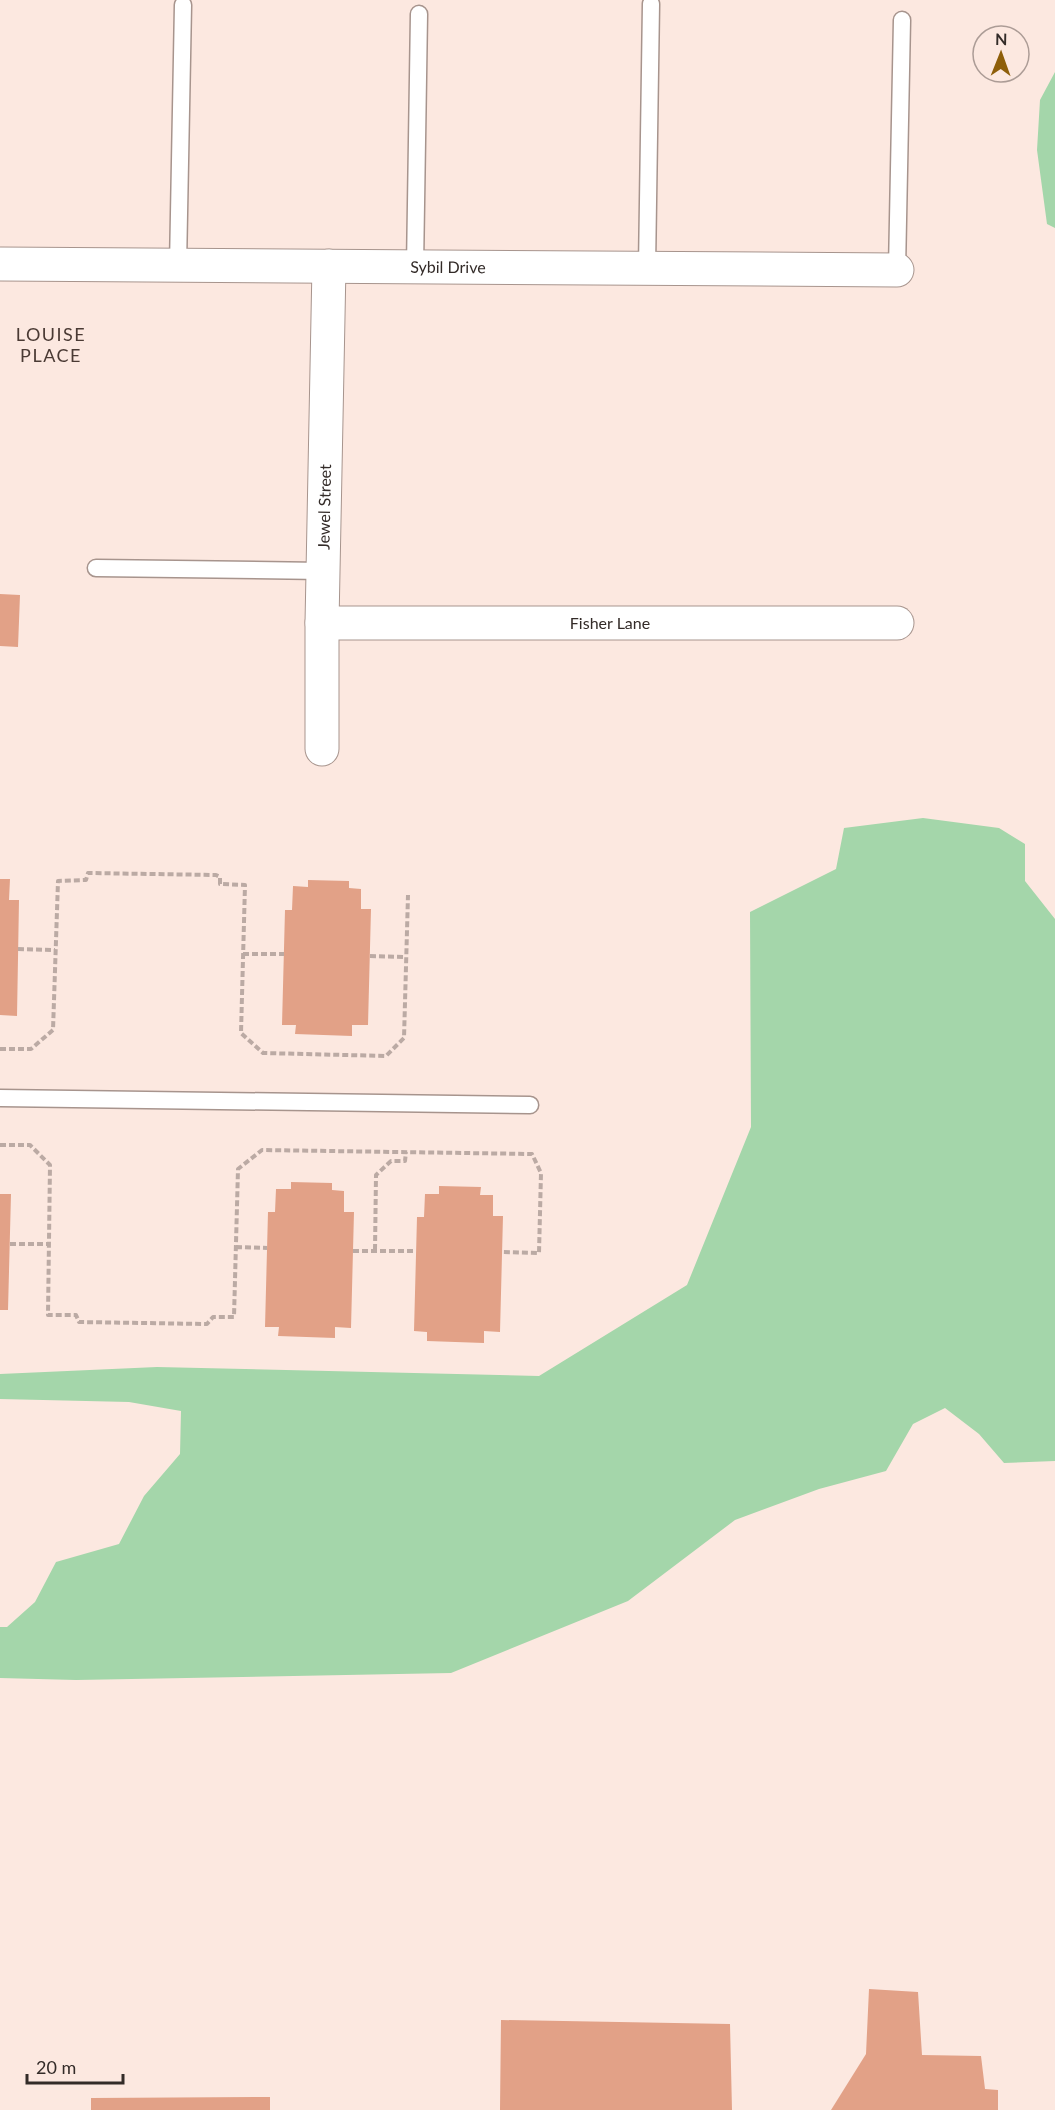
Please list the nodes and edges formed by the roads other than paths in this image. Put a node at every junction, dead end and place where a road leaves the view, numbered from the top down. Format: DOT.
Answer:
graph roads {
  1 [pos="651,4"];
  2 [pos="183,5"];
  3 [pos="419,14"];
  4 [pos="902,20"];
  5 [pos="0,264"];
  6 [pos="178,266"];
  7 [pos="329,266"];
  8 [pos="415,267"];
  9 [pos="647,268"];
  10 [pos="897,270"];
  11 [pos="96,568"];
  12 [pos="322,571"];
  13 [pos="322,623"];
  14 [pos="897,623"];
  15 [pos="322,749"];
  16 [pos="0,1098"];
  17 [pos="530,1105"];
  1 -- 9 [label="lane"];
  2 -- 6 [label="lane"];
  3 -- 8 [label="lane"];
  4 -- 10 [label="lane"];
  5 -- 6 [label="street, Sybil Drive"];
  6 -- 7 [label="street, Sybil Drive"];
  7 -- 8 [label="street, Sybil Drive"];
  7 -- 12 [label="street, Jewel Street"];
  8 -- 9 [label="street, Sybil Drive"];
  9 -- 10 [label="street, Sybil Drive"];
  11 -- 12 [label="lane"];
  12 -- 13 [label="street, Jewel Street"];
  13 -- 14 [label="street, Fisher Lane"];
  13 -- 15 [label="street, Jewel Street"];
  16 -- 17 [label="lane"];
}
